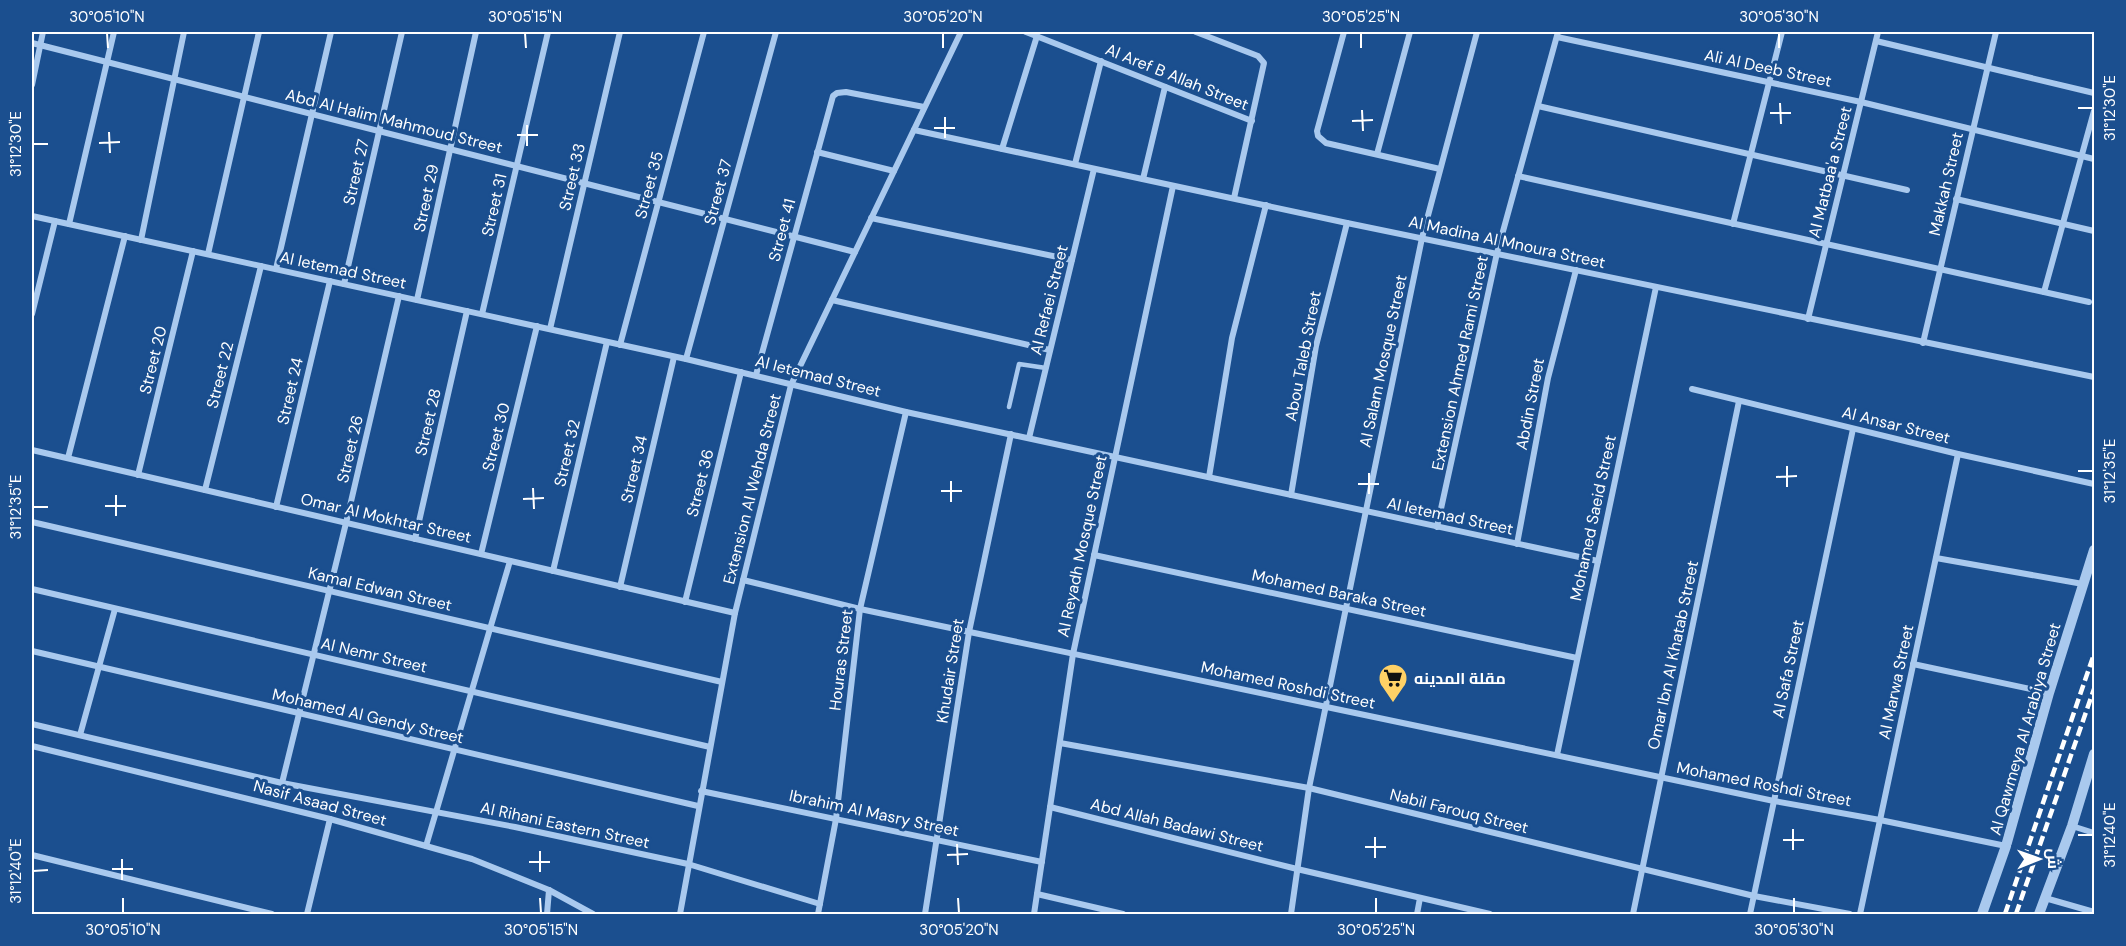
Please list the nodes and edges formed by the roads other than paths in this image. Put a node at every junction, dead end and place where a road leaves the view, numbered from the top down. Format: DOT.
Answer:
graph roads {
  1 [pos="43,32"];
  2 [pos="114,32"];
  3 [pos="184,32"];
  4 [pos="259,32"];
  5 [pos="331,32"];
  6 [pos="402,32"];
  7 [pos="476,32"];
  8 [pos="548,32"];
  9 [pos="620,32"];
  10 [pos="704,32"];
  11 [pos="776,32"];
  12 [pos="961,32"];
  13 [pos="1026,32"];
  14 [pos="1196,32"];
  15 [pos="1344,32"];
  16 [pos="1410,32"];
  17 [pos="1477,32"];
  18 [pos="1782,32"];
  19 [pos="1878,32"];
  20 [pos="1996,32"];
  21 [pos="1557,34"];
  22 [pos="1038,36"];
  23 [pos="1875,41"];
  24 [pos="32,44"];
  25 [pos="40,46"];
  26 [pos="1101,62"];
  27 [pos="107,63"];
  28 [pos="1987,68"];
  29 [pos="175,80"];
  30 [pos="1769,82"];
  31 [pos="32,85"];
  32 [pos="1165,87"];
  33 [pos="2094,93"];
  34 [pos="244,97"];
  35 [pos="1861,102"];
  36 [pos="1538,106"];
  37 [pos="924,107"];
  38 [pos="2094,111"];
  39 [pos="312,114"];
  40 [pos="1252,121"];
  41 [pos="1973,129"];
  42 [pos="914,130"];
  43 [pos="379,131"];
  44 [pos="450,149"];
  45 [pos="1002,149"];
  46 [pos="817,152"];
  47 [pos="1377,154"];
  48 [pos="1751,154"];
  49 [pos="2082,156"];
  50 [pos="2094,159"];
  51 [pos="1075,165"];
  52 [pos="517,166"];
  53 [pos="1094,169"];
  54 [pos="1440,169"];
  55 [pos="894,171"];
  56 [pos="1843,175"];
  57 [pos="1518,176"];
  58 [pos="1143,179"];
  59 [pos="585,183"];
  60 [pos="1173,186"];
  61 [pos="1907,190"];
  62 [pos="1234,198"];
  63 [pos="1956,199"];
  64 [pos="658,202"];
  65 [pos="1266,205"];
  66 [pos="32,216"];
  67 [pos="871,218"];
  68 [pos="724,219"];
  69 [pos="55,221"];
  70 [pos="1347,223"];
  71 [pos="69,224"];
  72 [pos="1733,224"];
  73 [pos="2063,224"];
  74 [pos="2094,231"];
  75 [pos="125,236"];
  76 [pos="794,236"];
  77 [pos="1422,238"];
  78 [pos="141,240"];
  79 [pos="1826,245"];
  80 [pos="193,251"];
  81 [pos="855,252"];
  82 [pos="1497,253"];
  83 [pos="208,254"];
  84 [pos="1072,260"];
  85 [pos="261,266"];
  86 [pos="276,269"];
  87 [pos="1576,270"];
  88 [pos="1940,270"];
  89 [pos="330,281"];
  90 [pos="344,284"];
  91 [pos="1656,287"];
  92 [pos="2044,292"];
  93 [pos="399,296"];
  94 [pos="417,300"];
  95 [pos="832,300"];
  96 [pos="2089,302"];
  97 [pos="467,311"];
  98 [pos="32,314"];
  99 [pos="482,314"];
  100 [pos="1808,319"];
  101 [pos="537,326"];
  102 [pos="550,329"];
  103 [pos="607,342"];
  104 [pos="1923,343"];
  105 [pos="620,345"];
  106 [pos="1050,350"];
  107 [pos="674,357"];
  108 [pos="686,359"];
  109 [pos="1046,368"];
  110 [pos="741,372"];
  111 [pos="756,375"];
  112 [pos="2094,377"];
  113 [pos="791,384"];
  114 [pos="1692,389"];
  115 [pos="1740,401"];
  116 [pos="1009,407"];
  117 [pos="906,412"];
  118 [pos="1853,429"];
  119 [pos="1011,434"];
  120 [pos="1029,438"];
  121 [pos="32,450"];
  122 [pos="1958,454"];
  123 [pos="1115,457"];
  124 [pos="68,458"];
  125 [pos="138,475"];
  126 [pos="1209,477"];
  127 [pos="2094,484"];
  128 [pos="205,490"];
  129 [pos="1291,495"];
  130 [pos="276,507"];
  131 [pos="1366,511"];
  132 [pos="32,522"];
  133 [pos="346,523"];
  134 [pos="1437,526"];
  135 [pos="415,539"];
  136 [pos="1517,544"];
  137 [pos="2094,550"];
  138 [pos="481,554"];
  139 [pos="1094,555"];
  140 [pos="1936,558"];
  141 [pos="510,561"];
  142 [pos="1598,561"];
  143 [pos="553,571"];
  144 [pos="743,580"];
  145 [pos="2083,584"];
  146 [pos="620,587"];
  147 [pos="32,589"];
  148 [pos="330,591"];
  149 [pos="685,602"];
  150 [pos="115,609"];
  151 [pos="860,609"];
  152 [pos="1346,609"];
  153 [pos="735,613"];
  154 [pos="490,628"];
  155 [pos="969,632"];
  156 [pos="32,651"];
  157 [pos="1073,654"];
  158 [pos="314,655"];
  159 [pos="1577,658"];
  160 [pos="1913,664"];
  161 [pos="99,667"];
  162 [pos="722,682"];
  163 [pos="472,692"];
  164 [pos="2049,693"];
  165 [pos="1326,707"];
  166 [pos="300,714"];
  167 [pos="32,724"];
  168 [pos="80,735"];
  169 [pos="1060,743"];
  170 [pos="32,746"];
  171 [pos="710,747"];
  172 [pos="455,750"];
  173 [pos="2094,754"];
  174 [pos="1557,755"];
  175 [pos="1662,777"];
  176 [pos="282,783"];
  177 [pos="1309,788"];
  178 [pos="701,791"];
  179 [pos="1774,801"];
  180 [pos="698,806"];
  181 [pos="1050,807"];
  182 [pos="436,813"];
  183 [pos="330,819"];
  184 [pos="836,819"];
  185 [pos="1880,820"];
  186 [pos="2072,826"];
  187 [pos="2094,832"];
  188 [pos="937,840"];
  189 [pos="426,846"];
  190 [pos="2006,846"];
  191 [pos="32,855"];
  192 [pos="1042,862"];
  193 [pos="688,864"];
  194 [pos="1297,869"];
  195 [pos="1642,869"];
  196 [pos="549,890"];
  197 [pos="1037,894"];
  198 [pos="1754,896"];
  199 [pos="1420,898"];
  200 [pos="2045,898"];
  201 [pos="820,904"];
  202 [pos="2094,912"];
  203 [pos="272,915"];
  204 [pos="307,915"];
  205 [pos="547,915"];
  206 [pos="593,915"];
  207 [pos="680,915"];
  208 [pos="818,915"];
  209 [pos="925,915"];
  210 [pos="1034,915"];
  211 [pos="1123,915"];
  212 [pos="1291,915"];
  213 [pos="1417,915"];
  214 [pos="1490,915"];
  215 [pos="1633,915"];
  216 [pos="1750,915"];
  217 [pos="1850,915"];
  218 [pos="1860,915"];
  219 [pos="1982,915"];
  220 [pos="2039,915"];
  1 -- 25 [label="street"];
  2 -- 27 [label="street"];
  3 -- 29 [label="street"];
  4 -- 34 [label="street"];
  5 -- 39 [label="street"];
  6 -- 43 [label="street, Street 27"];
  7 -- 44 [label="street, Street 29"];
  8 -- 52 [label="street, Street 31"];
  9 -- 59 [label="street, Street 33"];
  10 -- 64 [label="street, Street 35"];
  11 -- 68 [label="street, Street 37"];
  12 -- 37 [label="street, Extension Al Wehda Street"];
  13 -- 22 [label="street, Al Aref B Allah Street"];
  14 -- 40 [label="street"];
  15 -- 47 [label="street"];
  16 -- 47 [label="street"];
  17 -- 54 [label="street, Al Salam Mosque Street"];
  18 -- 30 [label="street"];
  19 -- 23 [label="street, Al Matbaa'a Street"];
  20 -- 28 [label="street, Makkah Street"];
  21 -- 30 [label="street, Ali Al Deeb Street"];
  21 -- 36 [label="street, Extension Ahmed Rami Street"];
  22 -- 26 [label="street, Al Aref B Allah Street"];
  22 -- 45 [label="street"];
  23 -- 28 [label="street"];
  23 -- 35 [label="street, Al Matbaa'a Street"];
  24 -- 25 [label="street, Abd Al Halim Mahmoud Street"];
  25 -- 27 [label="street, Abd Al Halim Mahmoud Street"];
  25 -- 31 [label="street"];
  26 -- 32 [label="street, Al Aref B Allah Street"];
  26 -- 51 [label="street"];
  27 -- 29 [label="street, Abd Al Halim Mahmoud Street"];
  27 -- 71 [label="street"];
  28 -- 33 [label="street"];
  28 -- 41 [label="street, Makkah Street"];
  29 -- 34 [label="street, Abd Al Halim Mahmoud Street"];
  29 -- 78 [label="street"];
  30 -- 35 [label="street, Ali Al Deeb Street"];
  30 -- 48 [label="street"];
  32 -- 40 [label="street, Al Aref B Allah Street"];
  32 -- 58 [label="street"];
  34 -- 39 [label="street, Abd Al Halim Mahmoud Street"];
  34 -- 83 [label="street"];
  35 -- 41 [label="street, Ali Al Deeb Street"];
  35 -- 56 [label="street, Al Matbaa'a Street"];
  36 -- 48 [label="street"];
  36 -- 57 [label="street, Extension Ahmed Rami Street"];
  37 -- 42 [label="street, Extension Al Wehda Street"];
  37 -- 46 [label="street, Street 41"];
  38 -- 49 [label="street"];
  39 -- 43 [label="street, Abd Al Halim Mahmoud Street"];
  39 -- 86 [label="street"];
  40 -- 62 [label="street"];
  41 -- 49 [label="street, Ali Al Deeb Street"];
  41 -- 63 [label="street, Makkah Street"];
  42 -- 45 [label="street, Al Madina Al Mnoura Street"];
  42 -- 55 [label="street, Extension Al Wehda Street"];
  43 -- 44 [label="street, Abd Al Halim Mahmoud Street"];
  43 -- 90 [label="street, Street 27"];
  44 -- 52 [label="street, Abd Al Halim Mahmoud Street"];
  44 -- 94 [label="street, Street 29"];
  45 -- 51 [label="street, Al Madina Al Mnoura Street"];
  46 -- 55 [label="street"];
  46 -- 76 [label="street, Street 41"];
  47 -- 54 [label="street"];
  48 -- 56 [label="street"];
  48 -- 72 [label="street"];
  49 -- 50 [label="street, Ali Al Deeb Street"];
  49 -- 73 [label="street"];
  51 -- 53 [label="street, Al Madina Al Mnoura Street"];
  52 -- 59 [label="street, Abd Al Halim Mahmoud Street"];
  52 -- 99 [label="street, Street 31"];
  53 -- 58 [label="street, Al Madina Al Mnoura Street"];
  53 -- 84 [label="street, Al Refaei Street"];
  54 -- 77 [label="street, Al Salam Mosque Street"];
  55 -- 67 [label="street, Extension Al Wehda Street"];
  56 -- 61 [label="street"];
  56 -- 79 [label="street, Al Matbaa'a Street"];
  57 -- 72 [label="street"];
  57 -- 82 [label="street, Extension Ahmed Rami Street"];
  58 -- 60 [label="street, Al Madina Al Mnoura Street"];
  59 -- 64 [label="street, Abd Al Halim Mahmoud Street"];
  59 -- 102 [label="street, Street 33"];
  60 -- 62 [label="street, Al Madina Al Mnoura Street"];
  60 -- 123 [label="street, Al Reyadh Mosque Street"];
  62 -- 65 [label="street, Al Madina Al Mnoura Street"];
  63 -- 73 [label="street"];
  63 -- 88 [label="street, Makkah Street"];
  64 -- 68 [label="street, Abd Al Halim Mahmoud Street"];
  64 -- 105 [label="street, Street 35"];
  65 -- 70 [label="street, Al Madina Al Mnoura Street"];
  65 -- 126 [label="street"];
  66 -- 69 [label="street, Al Ietemad Street"];
  67 -- 81 [label="street, Extension Al Wehda Street"];
  67 -- 84 [label="street"];
  68 -- 76 [label="street, Abd Al Halim Mahmoud Street"];
  68 -- 108 [label="street, Street 37"];
  69 -- 71 [label="street, Al Ietemad Street"];
  69 -- 98 [label="street"];
  70 -- 77 [label="street, Al Madina Al Mnoura Street"];
  70 -- 129 [label="street, Abou Taleb Street"];
  71 -- 75 [label="street, Al Ietemad Street"];
  72 -- 79 [label="street"];
  73 -- 74 [label="street"];
  73 -- 92 [label="street"];
  75 -- 78 [label="street, Al Ietemad Street"];
  75 -- 124 [label="street"];
  76 -- 81 [label="street, Abd Al Halim Mahmoud Street"];
  76 -- 111 [label="street, Street 41"];
  77 -- 82 [label="street, Al Madina Al Mnoura Street"];
  77 -- 131 [label="street, Al Salam Mosque Street"];
  78 -- 80 [label="street, Al Ietemad Street"];
  79 -- 88 [label="street"];
  79 -- 100 [label="street, Al Matbaa'a Street"];
  80 -- 83 [label="street, Al Ietemad Street"];
  80 -- 125 [label="street, Street 20"];
  81 -- 95 [label="street, Extension Al Wehda Street"];
  82 -- 87 [label="street, Al Madina Al Mnoura Street"];
  82 -- 134 [label="street, Extension Ahmed Rami Street"];
  83 -- 85 [label="street, Al Ietemad Street"];
  84 -- 106 [label="street, Al Refaei Street"];
  85 -- 86 [label="street, Al Ietemad Street"];
  85 -- 128 [label="street, Street 22"];
  86 -- 89 [label="street, Al Ietemad Street"];
  87 -- 91 [label="street, Al Madina Al Mnoura Street"];
  87 -- 136 [label="street, Abdin Street"];
  88 -- 92 [label="street"];
  88 -- 104 [label="street, Makkah Street"];
  89 -- 90 [label="street, Al Ietemad Street"];
  89 -- 130 [label="street, Street 24"];
  90 -- 93 [label="street, Al Ietemad Street"];
  91 -- 100 [label="street, Al Madina Al Mnoura Street"];
  91 -- 142 [label="street, Mohamed Saeid Street"];
  92 -- 96 [label="street"];
  93 -- 94 [label="street, Al Ietemad Street"];
  93 -- 133 [label="street, Street 26"];
  94 -- 97 [label="street, Al Ietemad Street"];
  95 -- 106 [label="street"];
  95 -- 113 [label="street, Extension Al Wehda Street"];
  97 -- 99 [label="street, Al Ietemad Street"];
  97 -- 135 [label="street, Street 28"];
  99 -- 101 [label="street, Al Ietemad Street"];
  100 -- 104 [label="street, Al Madina Al Mnoura Street"];
  101 -- 102 [label="street, Al Ietemad Street"];
  101 -- 138 [label="street, Street 30"];
  102 -- 103 [label="street, Al Ietemad Street"];
  103 -- 105 [label="street, Al Ietemad Street"];
  103 -- 143 [label="street, Street 32"];
  104 -- 112 [label="street, Al Madina Al Mnoura Street"];
  105 -- 107 [label="street, Al Ietemad Street"];
  106 -- 109 [label="street, Al Refaei Street"];
  107 -- 108 [label="street, Al Ietemad Street"];
  107 -- 146 [label="street, Street 34"];
  108 -- 110 [label="street, Al Ietemad Street"];
  109 -- 116 [label="lane"];
  109 -- 120 [label="street, Al Refaei Street"];
  110 -- 111 [label="street, Al Ietemad Street"];
  110 -- 149 [label="street, Street 36"];
  111 -- 113 [label="street, Al Ietemad Street"];
  113 -- 117 [label="street, Al Ietemad Street"];
  113 -- 144 [label="street, Extension Al Wehda Street"];
  114 -- 115 [label="street, Al Ansar Street"];
  115 -- 118 [label="street, Al Ansar Street"];
  115 -- 175 [label="street, Omar Ibn Al Khatab Street"];
  117 -- 119 [label="street, Al Ietemad Street"];
  117 -- 151 [label="street, Houras Street"];
  118 -- 122 [label="street, Al Ansar Street"];
  118 -- 179 [label="street, Al Safa Street"];
  119 -- 120 [label="street, Al Ietemad Street"];
  119 -- 155 [label="street, Khudair Street"];
  120 -- 123 [label="street, Al Ietemad Street"];
  121 -- 124 [label="street, Omar Al Mokhtar Street"];
  122 -- 127 [label="street, Al Ansar Street"];
  122 -- 140 [label="street, Al Marwa Street"];
  123 -- 126 [label="street, Al Ietemad Street"];
  123 -- 139 [label="street, Al Reyadh Mosque Street"];
  124 -- 125 [label="street, Omar Al Mokhtar Street"];
  125 -- 128 [label="street, Omar Al Mokhtar Street"];
  126 -- 129 [label="street, Al Ietemad Street"];
  128 -- 130 [label="street, Omar Al Mokhtar Street"];
  129 -- 131 [label="street, Al Ietemad Street"];
  130 -- 133 [label="street, Omar Al Mokhtar Street"];
  131 -- 134 [label="street, Al Ietemad Street"];
  131 -- 152 [label="street, Al Salam Mosque Street"];
  132 -- 148 [label="street, Kamal Edwan Street"];
  133 -- 135 [label="street, Omar Al Mokhtar Street"];
  133 -- 148 [label="street, Street 26"];
  134 -- 136 [label="street, Al Ietemad Street"];
  135 -- 138 [label="street, Omar Al Mokhtar Street"];
  136 -- 142 [label="street, Al Ietemad Street"];
  137 -- 145 [label="street, Al Qawmeya Al Arabiya Street"];
  138 -- 141 [label="street, Omar Al Mokhtar Street"];
  139 -- 152 [label="street, Mohamed Baraka Street"];
  139 -- 157 [label="street, Al Reyadh Mosque Street"];
  140 -- 145 [label="street"];
  140 -- 160 [label="street, Al Marwa Street"];
  141 -- 143 [label="street, Omar Al Mokhtar Street"];
  141 -- 154 [label="street"];
  142 -- 159 [label="street, Mohamed Saeid Street"];
  143 -- 146 [label="street, Omar Al Mokhtar Street"];
  144 -- 151 [label="street, Mohamed Roshdi Street"];
  144 -- 153 [label="street, Extension Al Wehda Street"];
  145 -- 164 [label="street, Al Qawmeya Al Arabiya Street"];
  146 -- 149 [label="street, Omar Al Mokhtar Street"];
  147 -- 150 [label="street, Al Nemr Street"];
  148 -- 154 [label="street, Kamal Edwan Street"];
  148 -- 158 [label="street, Street 26"];
  149 -- 153 [label="street, Omar Al Mokhtar Street"];
  150 -- 158 [label="street, Al Nemr Street"];
  150 -- 161 [label="street"];
  151 -- 155 [label="street, Mohamed Roshdi Street"];
  151 -- 184 [label="street, Houras Street"];
  152 -- 159 [label="street, Mohamed Baraka Street"];
  152 -- 165 [label="street, Al Salam Mosque Street"];
  153 -- 162 [label="street, Extension Al Wehda Street"];
  154 -- 162 [label="street, Kamal Edwan Street"];
  154 -- 163 [label="street"];
  155 -- 157 [label="street, Mohamed Roshdi Street"];
  155 -- 188 [label="street, Khudair Street"];
  156 -- 161 [label="street, Mohamed Al Gendy Street"];
  157 -- 165 [label="street, Mohamed Roshdi Street"];
  157 -- 169 [label="street, Al Reyadh Mosque Street"];
  158 -- 163 [label="street, Al Nemr Street"];
  158 -- 166 [label="street, Street 26"];
  159 -- 174 [label="street, Mohamed Saeid Street"];
  160 -- 164 [label="street"];
  160 -- 185 [label="street, Al Marwa Street"];
  161 -- 166 [label="street, Mohamed Al Gendy Street"];
  161 -- 168 [label="street"];
  162 -- 171 [label="street, Extension Al Wehda Street"];
  163 -- 171 [label="street, Al Nemr Street"];
  163 -- 172 [label="street"];
  164 -- 190 [label="street, Al Qawmeya Al Arabiya Street"];
  165 -- 174 [label="street, Mohamed Roshdi Street"];
  165 -- 177 [label="street, Al Salam Mosque Street"];
  166 -- 172 [label="street, Mohamed Al Gendy Street"];
  166 -- 176 [label="street, Street 26"];
  167 -- 168 [label="street, Nasif Asaad Street"];
  168 -- 176 [label="street, Nasif Asaad Street"];
  169 -- 177 [label="street, Nabil Farouq Street"];
  169 -- 181 [label="street, Al Reyadh Mosque Street"];
  170 -- 183 [label="street, Nasif Asaad Street"];
  171 -- 178 [label="street, Extension Al Wehda Street"];
  172 -- 180 [label="street, Mohamed Al Gendy Street"];
  172 -- 182 [label="street"];
  173 -- 186 [label="street"];
  174 -- 175 [label="street, Mohamed Roshdi Street"];
  175 -- 179 [label="street, Mohamed Roshdi Street"];
  175 -- 195 [label="street, Omar Ibn Al Khatab Street"];
  176 -- 182 [label="street, Nasif Asaad Street"];
  177 -- 194 [label="street, Al Salam Mosque Street"];
  177 -- 195 [label="street, Nabil Farouq Street"];
  178 -- 180 [label="street, Extension Al Wehda Street"];
  178 -- 184 [label="street, Ibrahim Al Masry Street"];
  179 -- 185 [label="street, Mohamed Roshdi Street"];
  179 -- 198 [label="street, Al Safa Street"];
  180 -- 193 [label="street, Extension Al Wehda Street"];
  181 -- 192 [label="street, Al Reyadh Mosque Street"];
  181 -- 194 [label="street, Abd Allah Badawi Street"];
  182 -- 189 [label="street"];
  182 -- 193 [label="street, Al Rihani Eastern Street"];
  183 -- 189 [label="street, Nasif Asaad Street"];
  183 -- 204 [label="street"];
  184 -- 188 [label="street, Ibrahim Al Masry Street"];
  184 -- 201 [label="street, Houras Street"];
  185 -- 190 [label="street, Mohamed Roshdi Street"];
  185 -- 218 [label="street, Al Marwa Street"];
  186 -- 187 [label="street"];
  186 -- 200 [label="street"];
  188 -- 192 [label="street, Ibrahim Al Masry Street"];
  188 -- 209 [label="street, Khudair Street"];
  189 -- 196 [label="street, Nasif Asaad Street"];
  190 -- 219 [label="street, Al Qawmeya Al Arabiya Street"];
  191 -- 203 [label="street"];
  192 -- 197 [label="street, Al Reyadh Mosque Street"];
  193 -- 201 [label="street, Al Rihani Eastern Street"];
  193 -- 207 [label="street, Extension Al Wehda Street"];
  194 -- 199 [label="street, Abd Allah Badawi Street"];
  194 -- 212 [label="street, Al Salam Mosque Street"];
  195 -- 198 [label="street, Nabil Farouq Street"];
  195 -- 215 [label="street, Omar Ibn Al Khatab Street"];
  196 -- 205 [label="street"];
  196 -- 206 [label="street, Nasif Asaad Street"];
  197 -- 210 [label="street, Al Reyadh Mosque Street"];
  197 -- 211 [label="street"];
  198 -- 216 [label="street, Al Safa Street"];
  198 -- 217 [label="street, Nabil Farouq Street"];
  199 -- 213 [label="street"];
  199 -- 214 [label="street, Abd Allah Badawi Street"];
  200 -- 202 [label="street"];
  200 -- 220 [label="street"];
  201 -- 208 [label="street, Houras Street"];
}
